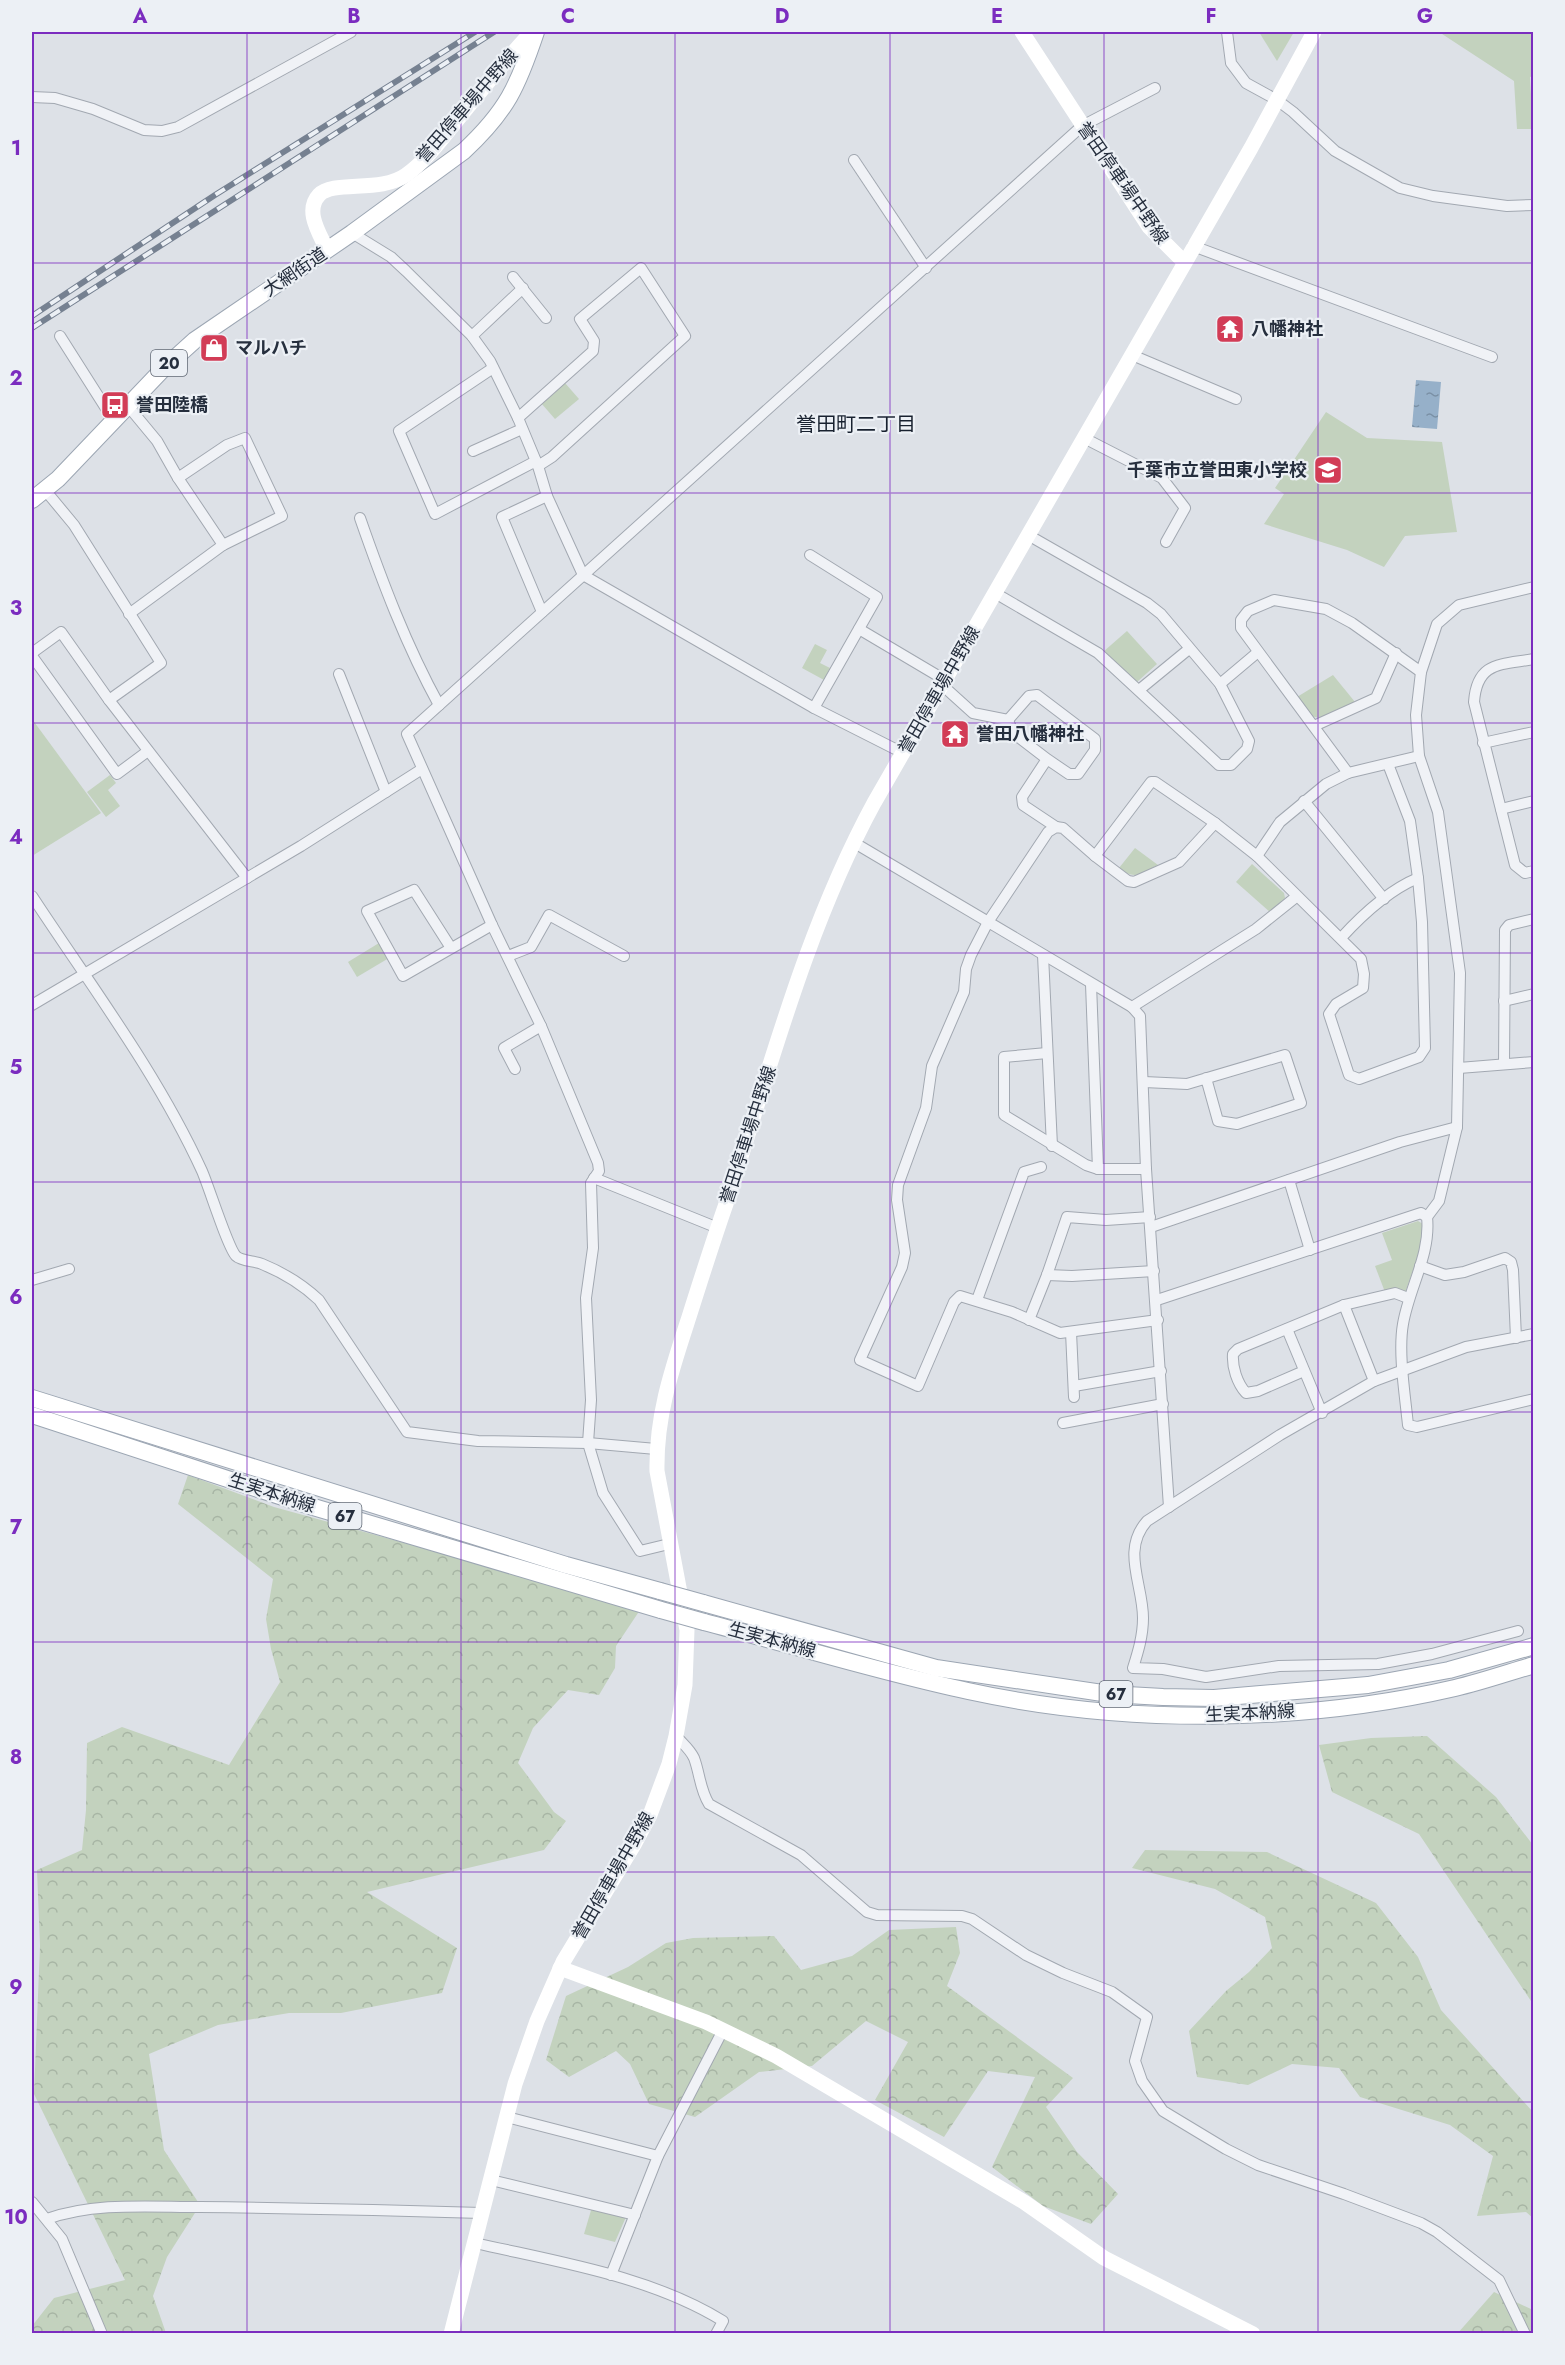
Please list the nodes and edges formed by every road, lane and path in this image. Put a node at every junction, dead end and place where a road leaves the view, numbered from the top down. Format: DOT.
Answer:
graph roads {
  1 [pos="351,32"];
  2 [pos="534,32"];
  3 [pos="1022,32"];
  4 [pos="1227,32"];
  5 [pos="1314,32"];
  6 [pos="1155,88"];
  7 [pos="32,97"];
  8 [pos="1277,100"];
  9 [pos="1082,126"];
  10 [pos="854,160"];
  11 [pos="1533,205"];
  12 [pos="352,233"];
  13 [pos="1193,246"];
  14 [pos="327,250"];
  15 [pos="1184,262"];
  16 [pos="926,268"];
  17 [pos="513,277"];
  18 [pos="523,288"];
  19 [pos="546,318"];
  20 [pos="60,336"];
  21 [pos="472,336"];
  22 [pos="1132,355"];
  23 [pos="1492,357"];
  24 [pos="493,368"];
  25 [pos="1236,399"];
  26 [pos="128,406"];
  27 [pos="114,421"];
  28 [pos="520,424"];
  29 [pos="1084,438"];
  30 [pos="473,451"];
  31 [pos="537,463"];
  32 [pos="178,478"];
  33 [pos="38,495"];
  34 [pos="547,496"];
  35 [pos="360,518"];
  36 [pos="1028,535"];
  37 [pos="1166,542"];
  38 [pos="223,545"];
  39 [pos="810,555"];
  40 [pos="583,575"];
  41 [pos="1533,587"];
  42 [pos="995,593"];
  43 [pos="542,612"];
  44 [pos="129,614"];
  45 [pos="859,629"];
  46 [pos="1189,649"];
  47 [pos="1258,652"];
  48 [pos="1396,652"];
  49 [pos="32,654"];
  50 [pos="1533,659"];
  51 [pos="1421,672"];
  52 [pos="339,674"];
  53 [pos="943,683"];
  54 [pos="1220,684"];
  55 [pos="1139,690"];
  56 [pos="109,700"];
  57 [pos="439,705"];
  58 [pos="814,708"];
  59 [pos="1008,720"];
  60 [pos="1314,726"];
  61 [pos="1533,732"];
  62 [pos="1483,743"];
  63 [pos="148,751"];
  64 [pos="903,753"];
  65 [pos="1419,756"];
  66 [pos="1047,759"];
  67 [pos="1388,764"];
  68 [pos="422,769"];
  69 [pos="1348,773"];
  70 [pos="386,792"];
  71 [pos="1304,801"];
  72 [pos="1533,801"];
  73 [pos="1501,809"];
  74 [pos="1215,823"];
  75 [pos="1056,827"];
  76 [pos="853,842"];
  77 [pos="1095,856"];
  78 [pos="1257,856"];
  79 [pos="1533,871"];
  80 [pos="247,878"];
  81 [pos="1418,878"];
  82 [pos="1296,897"];
  83 [pos="1384,899"];
  84 [pos="33,902"];
  85 [pos="1533,919"];
  86 [pos="988,922"];
  87 [pos="492,925"];
  88 [pos="1341,938"];
  89 [pos="451,948"];
  90 [pos="1042,955"];
  91 [pos="508,956"];
  92 [pos="624,956"];
  93 [pos="84,974"];
  94 [pos="1091,984"];
  95 [pos="1533,994"];
  96 [pos="1504,1001"];
  97 [pos="32,1005"];
  98 [pos="1132,1007"];
  99 [pos="541,1026"];
  100 [pos="1047,1053"];
  101 [pos="1533,1062"];
  102 [pos="1504,1064"];
  103 [pos="1459,1068"];
  104 [pos="515,1069"];
  105 [pos="1206,1078"];
  106 [pos="1144,1082"];
  107 [pos="1457,1127"];
  108 [pos="1052,1146"];
  109 [pos="1041,1167"];
  110 [pos="1098,1169"];
  111 [pos="1146,1169"];
  112 [pos="594,1178"];
  113 [pos="1289,1180"];
  114 [pos="1427,1217"];
  115 [pos="1150,1222"];
  116 [pos="718,1228"];
  117 [pos="1310,1250"];
  118 [pos="1420,1266"];
  119 [pos="69,1269"];
  120 [pos="1154,1271"];
  121 [pos="1047,1275"];
  122 [pos="33,1284"];
  123 [pos="1408,1298"];
  124 [pos="977,1300"];
  125 [pos="1157,1300"];
  126 [pos="1344,1305"];
  127 [pos="1029,1320"];
  128 [pos="1158,1320"];
  129 [pos="1287,1329"];
  130 [pos="1071,1332"];
  131 [pos="1533,1334"];
  132 [pos="1516,1338"];
  133 [pos="1403,1370"];
  134 [pos="1161,1371"];
  135 [pos="1304,1371"];
  136 [pos="1374,1381"];
  137 [pos="32,1398"];
  138 [pos="1533,1399"];
  139 [pos="1163,1404"];
  140 [pos="1322,1413"];
  141 [pos="32,1414"];
  142 [pos="1063,1423"];
  143 [pos="588,1443"];
  144 [pos="656,1449"];
  145 [pos="1169,1507"];
  146 [pos="669,1544"];
  147 [pos="1518,1631"];
  148 [pos="1533,1646"];
  149 [pos="1533,1665"];
  150 [pos="676,1736"];
  151 [pos="560,1968"];
  152 [pos="723,2030"];
  153 [pos="507,2117"];
  154 [pos="658,2156"];
  155 [pos="491,2180"];
  156 [pos="32,2202"];
  157 [pos="482,2213"];
  158 [pos="635,2215"];
  159 [pos="47,2219"];
  160 [pos="475,2242"];
  161 [pos="611,2275"];
  162 [pos="102,2334"];
  163 [pos="451,2334"];
  164 [pos="716,2334"];
  165 [pos="1253,2334"];
  166 [pos="1525,2334"];
  1 -- 7 [label="street"];
  2 -- 12 [label="main road, 大網街道 / 20"];
  2 -- 14 [label="main road, 誉田停車場中野線"];
  3 -- 9 [label="main road, 誉田停車場中野線"];
  4 -- 8 [label="street"];
  5 -- 8 [label="main road"];
  6 -- 9 [label="street"];
  8 -- 11 [label="street"];
  8 -- 13 [label="main road"];
  9 -- 15 [label="main road, 誉田停車場中野線"];
  9 -- 16 [label="street"];
  10 -- 16 [label="street"];
  12 -- 14 [label="main road, 大網街道 / 20"];
  12 -- 21 [label="street"];
  13 -- 15 [label="main road"];
  13 -- 23 [label="street"];
  14 -- 26 [label="main road, 大網街道 / 20"];
  15 -- 22 [label="main road, 誉田停車場中野線"];
  16 -- 40 [label="street"];
  17 -- 18 [label="street"];
  18 -- 19 [label="street"];
  18 -- 21 [label="street"];
  20 -- 27 [label="street"];
  21 -- 24 [label="street"];
  22 -- 25 [label="street"];
  22 -- 29 [label="main road, 誉田停車場中野線"];
  24 -- 28 [label="street"];
  24 -- 31 [label="street"];
  26 -- 27 [label="main road, 大網街道 / 20"];
  26 -- 32 [label="street"];
  27 -- 33 [label="main road, 大網街道 / 20"];
  28 -- 30 [label="street"];
  28 -- 31 [label="street"];
  28 -- 31 [label="street"];
  29 -- 36 [label="main road, 誉田停車場中野線"];
  29 -- 37 [label="street"];
  31 -- 34 [label="street"];
  32 -- 38 [label="street"];
  32 -- 38 [label="street"];
  33 -- 44 [label="street"];
  34 -- 40 [label="street"];
  34 -- 43 [label="street"];
  35 -- 57 [label="street"];
  36 -- 42 [label="main road, 誉田停車場中野線"];
  36 -- 46 [label="street"];
  38 -- 44 [label="street"];
  39 -- 45 [label="street"];
  40 -- 43 [label="street"];
  40 -- 58 [label="street"];
  41 -- 51 [label="street"];
  42 -- 53 [label="main road, 誉田停車場中野線"];
  42 -- 55 [label="street"];
  43 -- 57 [label="street"];
  44 -- 56 [label="street"];
  45 -- 53 [label="street"];
  45 -- 58 [label="street"];
  46 -- 54 [label="street"];
  46 -- 55 [label="street"];
  47 -- 48 [label="street"];
  47 -- 54 [label="street"];
  47 -- 60 [label="street"];
  48 -- 51 [label="street"];
  48 -- 60 [label="street"];
  49 -- 56 [label="street"];
  49 -- 63 [label="street"];
  50 -- 62 [label="street"];
  51 -- 65 [label="street"];
  52 -- 70 [label="street"];
  53 -- 59 [label="street"];
  53 -- 64 [label="main road, 誉田停車場中野線"];
  54 -- 55 [label="street"];
  56 -- 63 [label="street"];
  57 -- 68 [label="street"];
  58 -- 64 [label="street"];
  59 -- 66 [label="street"];
  59 -- 66 [label="street"];
  60 -- 69 [label="street"];
  61 -- 62 [label="street"];
  62 -- 73 [label="street"];
  63 -- 80 [label="street"];
  64 -- 76 [label="main road, 誉田停車場中野線"];
  65 -- 67 [label="street"];
  65 -- 103 [label="street"];
  66 -- 75 [label="street"];
  67 -- 69 [label="street"];
  67 -- 81 [label="street"];
  68 -- 70 [label="street"];
  68 -- 87 [label="street"];
  69 -- 71 [label="street"];
  70 -- 80 [label="street"];
  71 -- 78 [label="street"];
  71 -- 83 [label="street"];
  72 -- 73 [label="street"];
  73 -- 79 [label="street"];
  74 -- 77 [label="street"];
  74 -- 77 [label="street"];
  74 -- 78 [label="street"];
  75 -- 77 [label="street"];
  75 -- 86 [label="street"];
  76 -- 86 [label="street"];
  76 -- 116 [label="main road, 誉田停車場中野線"];
  78 -- 82 [label="street"];
  80 -- 93 [label="street"];
  81 -- 83 [label="street"];
  81 -- 88 [label="street"];
  82 -- 88 [label="street"];
  82 -- 98 [label="street"];
  83 -- 88 [label="street"];
  84 -- 93 [label="street"];
  85 -- 96 [label="street"];
  86 -- 90 [label="street"];
  86 -- 124 [label="street"];
  87 -- 89 [label="street"];
  87 -- 91 [label="street"];
  89 -- 89 [label="street"];
  90 -- 94 [label="street"];
  90 -- 100 [label="street"];
  91 -- 92 [label="street"];
  91 -- 99 [label="street"];
  93 -- 97 [label="street"];
  93 -- 143 [label="street"];
  94 -- 98 [label="street"];
  94 -- 110 [label="street"];
  95 -- 96 [label="street"];
  96 -- 102 [label="street"];
  98 -- 106 [label="street"];
  99 -- 104 [label="street"];
  99 -- 112 [label="street"];
  100 -- 108 [label="street"];
  100 -- 108 [label="street"];
  101 -- 102 [label="street"];
  102 -- 103 [label="street"];
  103 -- 107 [label="street"];
  105 -- 105 [label="street"];
  105 -- 106 [label="street"];
  106 -- 111 [label="street"];
  107 -- 113 [label="street"];
  107 -- 114 [label="street"];
  108 -- 110 [label="street"];
  109 -- 124 [label="street"];
  110 -- 111 [label="street"];
  111 -- 115 [label="street"];
  112 -- 116 [label="street"];
  112 -- 143 [label="street"];
  113 -- 115 [label="street"];
  113 -- 117 [label="street"];
  114 -- 117 [label="street"];
  114 -- 118 [label="street"];
  115 -- 120 [label="street"];
  115 -- 121 [label="street"];
  116 -- 144 [label="main road, 誉田停車場中野線"];
  117 -- 125 [label="street"];
  118 -- 123 [label="street"];
  118 -- 132 [label="street"];
  119 -- 122 [label="street"];
  120 -- 121 [label="street"];
  120 -- 125 [label="street"];
  121 -- 127 [label="street"];
  123 -- 126 [label="street"];
  123 -- 133 [label="street"];
  124 -- 127 [label="street"];
  125 -- 128 [label="street"];
  126 -- 129 [label="street"];
  126 -- 136 [label="street"];
  127 -- 130 [label="street"];
  128 -- 130 [label="street"];
  128 -- 134 [label="street"];
  129 -- 135 [label="street"];
  129 -- 135 [label="street"];
  130 -- 134 [label="street"];
  131 -- 132 [label="street"];
  132 -- 133 [label="street"];
  133 -- 136 [label="street"];
  133 -- 138 [label="street"];
  134 -- 139 [label="street"];
  135 -- 140 [label="street"];
  136 -- 140 [label="street"];
  137 -- 148 [label="main road, 生実本納線 / 67, bridge"];
  139 -- 142 [label="street"];
  139 -- 145 [label="street"];
  140 -- 145 [label="street"];
  141 -- 149 [label="main road, 生実本納線 / 67, bridge"];
  143 -- 144 [label="street"];
  143 -- 146 [label="street"];
  144 -- 146 [label="main road, 誉田停車場中野線"];
  145 -- 147 [label="street"];
  146 -- 150 [label="main road, 誉田停車場中野線"];
  150 -- 151 [label="main road, 誉田停車場中野線"];
  150 -- 166 [label="street"];
  151 -- 152 [label="main road"];
  151 -- 153 [label="main road, 誉田停車場中野線"];
  152 -- 154 [label="street"];
  152 -- 165 [label="main road"];
  153 -- 154 [label="street"];
  153 -- 155 [label="main road, 誉田停車場中野線"];
  154 -- 158 [label="street"];
  155 -- 157 [label="main road, 誉田停車場中野線"];
  155 -- 158 [label="street"];
  156 -- 159 [label="street"];
  157 -- 159 [label="street"];
  157 -- 160 [label="main road, 誉田停車場中野線"];
  158 -- 161 [label="street"];
  159 -- 162 [label="street"];
  160 -- 161 [label="street"];
  160 -- 163 [label="main road, 誉田停車場中野線"];
  161 -- 164 [label="street"];
}
